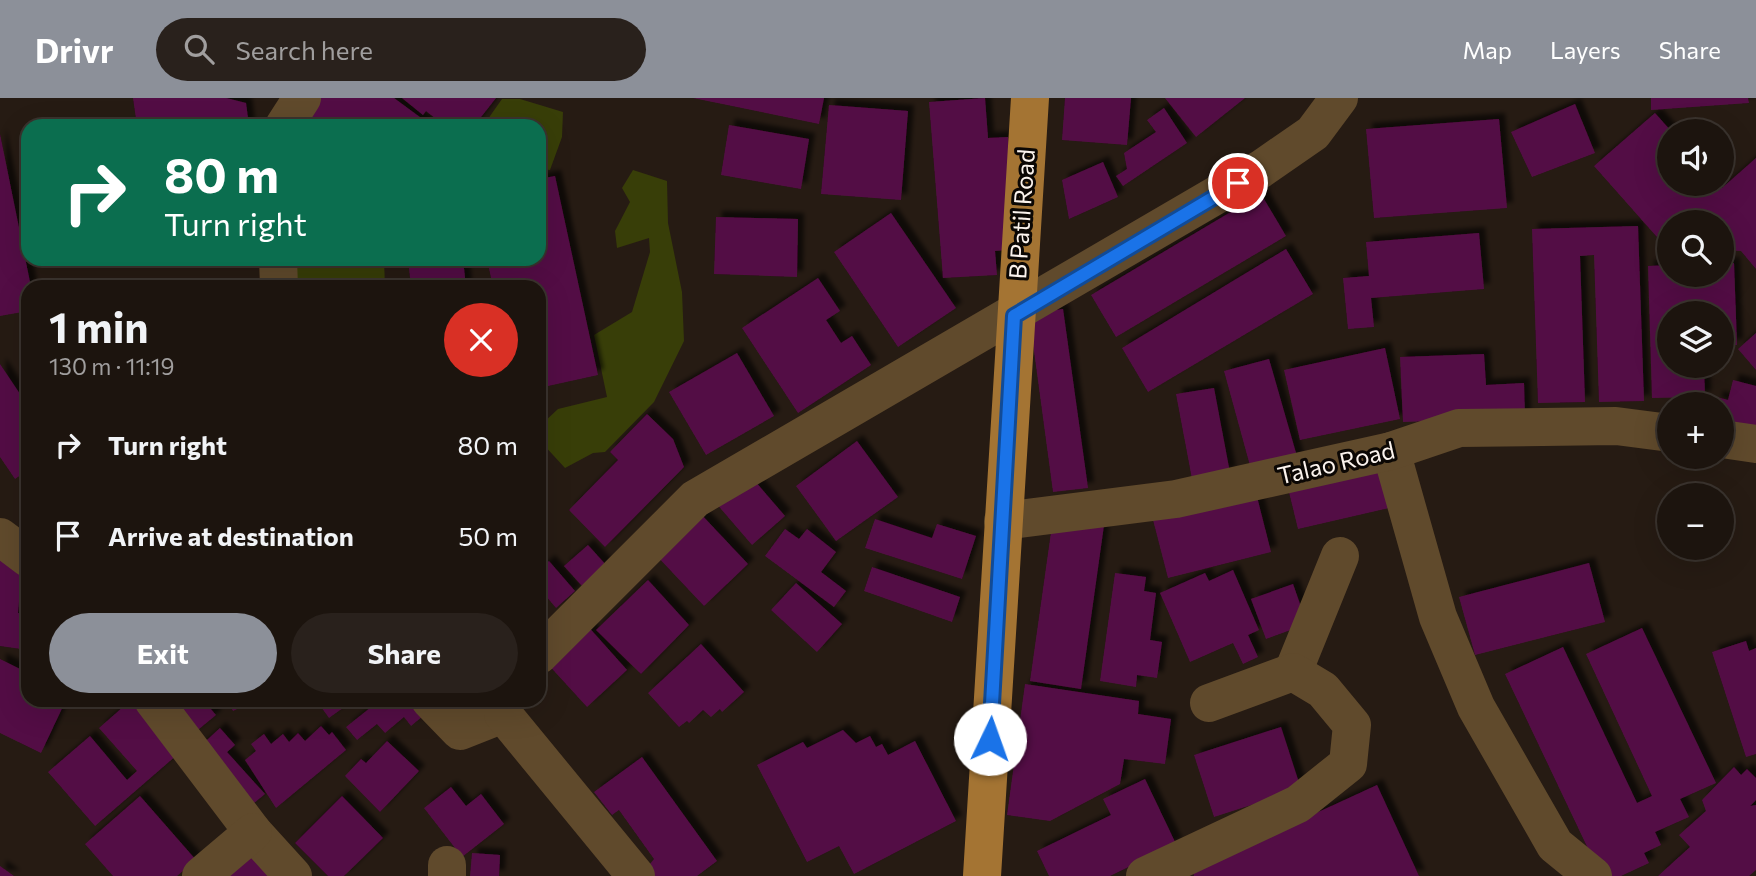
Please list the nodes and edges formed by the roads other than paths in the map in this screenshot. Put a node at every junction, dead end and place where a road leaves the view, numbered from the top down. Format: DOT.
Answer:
graph roads {
  1 [pos="302,98"];
  2 [pos="1030,98"];
  3 [pos="1339,98"];
  4 [pos="288,119"];
  5 [pos="1014,316"];
  6 [pos="1657,431"];
  7 [pos="1734,441"];
  8 [pos="1756,444"];
  9 [pos="1391,451"];
  10 [pos="1003,520"];
  11 [pos="1340,556"];
  12 [pos="546,648"];
  13 [pos="1293,672"];
  14 [pos="1209,703"];
  15 [pos="158,707"];
  16 [pos="437,707"];
  17 [pos="503,707"];
  18 [pos="253,832"];
  19 [pos="1170,871"];
  20 [pos="201,876"];
  21 [pos="293,876"];
  22 [pos="636,876"];
  23 [pos="982,876"];
  24 [pos="1593,876"];
  1 -- 4 [label="street"];
  2 -- 5 [label="main road, B Patil Road"];
  3 -- 5 [label="street"];
  5 -- 10 [label="main road, B Patil Road"];
  5 -- 12 [label="street"];
  6 -- 9 [label="street, Talao Road"];
  7 -- 8 [label="street"];
  9 -- 10 [label="street, Talao Road"];
  9 -- 24 [label="street"];
  10 -- 23 [label="main road, B Patil Road"];
  11 -- 13 [label="street"];
  13 -- 14 [label="street"];
  13 -- 19 [label="street"];
  15 -- 18 [label="street"];
  16 -- 17 [label="street"];
  17 -- 22 [label="street"];
  18 -- 20 [label="street"];
  18 -- 21 [label="street"];
}
